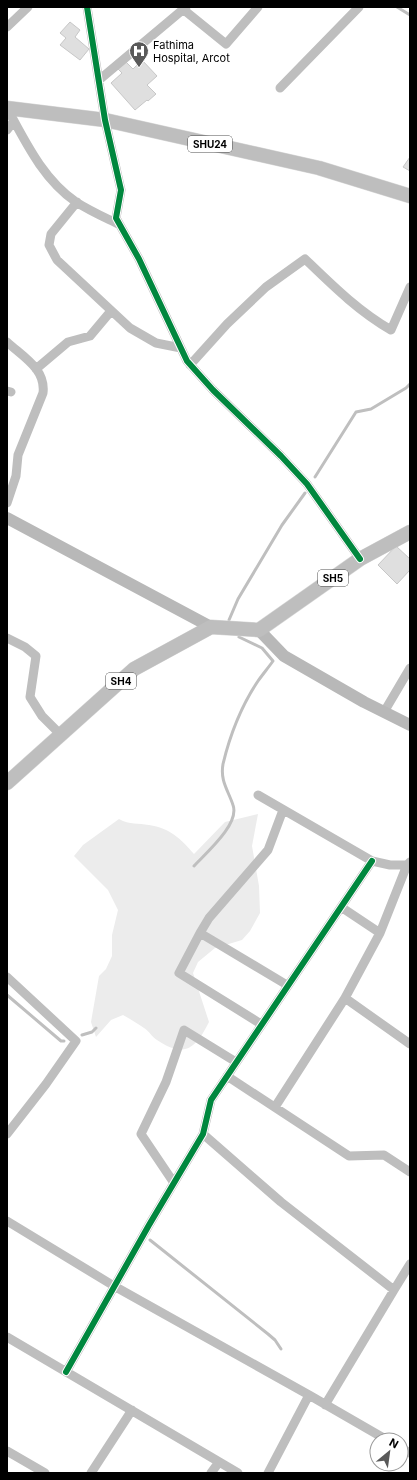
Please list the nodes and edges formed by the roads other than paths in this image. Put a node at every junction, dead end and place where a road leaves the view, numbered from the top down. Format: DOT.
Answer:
graph roads {
  1 [pos="28,7"];
  2 [pos="87,7"];
  3 [pos="258,7"];
  4 [pos="360,7"];
  5 [pos="185,9"];
  6 [pos="7,27"];
  7 [pos="98,80"];
  8 [pos="280,88"];
  9 [pos="7,108"];
  10 [pos="105,120"];
  11 [pos="14,121"];
  12 [pos="7,130"];
  13 [pos="410,196"];
  14 [pos="77,202"];
  15 [pos="120,226"];
  16 [pos="410,287"];
  17 [pos="111,311"];
  18 [pos="9,348"];
  19 [pos="181,348"];
  20 [pos="190,365"];
  21 [pos="36,368"];
  22 [pos="7,503"];
  23 [pos="7,518"];
  24 [pos="409,534"];
  25 [pos="360,559"];
  26 [pos="211,627"];
  27 [pos="259,630"];
  28 [pos="7,638"];
  29 [pos="410,668"];
  30 [pos="384,712"];
  31 [pos="410,725"];
  32 [pos="61,735"];
  33 [pos="7,783"];
  34 [pos="258,795"];
  35 [pos="283,810"];
  36 [pos="372,861"];
  37 [pos="408,863"];
  38 [pos="341,907"];
  39 [pos="200,933"];
  40 [pos="380,933"];
  41 [pos="7,977"];
  42 [pos="287,985"];
  43 [pos="345,998"];
  44 [pos="261,1024"];
  45 [pos="410,1044"];
  46 [pos="236,1062"];
  47 [pos="227,1076"];
  48 [pos="275,1108"];
  49 [pos="7,1134"];
  50 [pos="203,1134"];
  51 [pos="410,1172"];
  52 [pos="174,1182"];
  53 [pos="7,1221"];
  54 [pos="410,1264"];
  55 [pos="114,1286"];
  56 [pos="394,1290"];
  57 [pos="7,1337"];
  58 [pos="66,1372"];
  59 [pos="309,1395"];
  60 [pos="325,1405"];
  61 [pos="132,1410"];
  62 [pos="373,1432"];
  63 [pos="7,1451"];
  64 [pos="220,1462"];
  65 [pos="44,1473"];
  66 [pos="91,1473"];
  67 [pos="211,1473"];
  68 [pos="238,1473"];
  69 [pos="268,1473"];
  1 -- 6 [label="street"];
  2 -- 7 [label="street"];
  3 -- 5 [label="street"];
  4 -- 8 [label="street"];
  5 -- 7 [label="street"];
  7 -- 10 [label="street"];
  9 -- 10 [label="main road, SHU24"];
  9 -- 11 [label="street"];
  10 -- 13 [label="main road, SHU24"];
  10 -- 15 [label="street"];
  11 -- 12 [label="street"];
  11 -- 14 [label="street"];
  14 -- 15 [label="street"];
  14 -- 17 [label="street"];
  15 -- 19 [label="street"];
  16 -- 20 [label="street"];
  17 -- 19 [label="street"];
  17 -- 21 [label="street"];
  18 -- 21 [label="street"];
  19 -- 20 [label="street"];
  20 -- 25 [label="street"];
  21 -- 22 [label="street"];
  23 -- 26 [label="main road"];
  24 -- 25 [label="main road, SH5"];
  25 -- 27 [label="main road, SH5"];
  26 -- 27 [label="main road"];
  26 -- 32 [label="main road, SH4"];
  27 -- 30 [label="main road"];
  28 -- 32 [label="street"];
  29 -- 30 [label="street"];
  30 -- 31 [label="main road"];
  32 -- 33 [label="main road, SH4"];
  34 -- 35 [label="street"];
  35 -- 36 [label="street"];
  35 -- 39 [label="street"];
  36 -- 37 [label="street"];
  36 -- 38 [label="street"];
  37 -- 40 [label="street"];
  38 -- 40 [label="street"];
  38 -- 42 [label="street"];
  39 -- 42 [label="street"];
  39 -- 44 [label="street"];
  40 -- 43 [label="street"];
  41 -- 49 [label="street"];
  42 -- 44 [label="street"];
  43 -- 45 [label="street"];
  43 -- 48 [label="street"];
  44 -- 46 [label="street"];
  46 -- 47 [label="street"];
  46 -- 52 [label="street"];
  47 -- 48 [label="street"];
  47 -- 50 [label="street"];
  48 -- 51 [label="street"];
  50 -- 52 [label="street"];
  50 -- 56 [label="street"];
  52 -- 55 [label="street"];
  53 -- 55 [label="street"];
  54 -- 56 [label="street"];
  55 -- 58 [label="street"];
  55 -- 59 [label="street"];
  56 -- 60 [label="street"];
  57 -- 58 [label="street"];
  58 -- 61 [label="street"];
  59 -- 60 [label="street"];
  59 -- 69 [label="street"];
  60 -- 62 [label="street"];
  61 -- 64 [label="street"];
  61 -- 66 [label="street"];
  63 -- 65 [label="street"];
  64 -- 67 [label="street"];
  64 -- 68 [label="street"];
}
